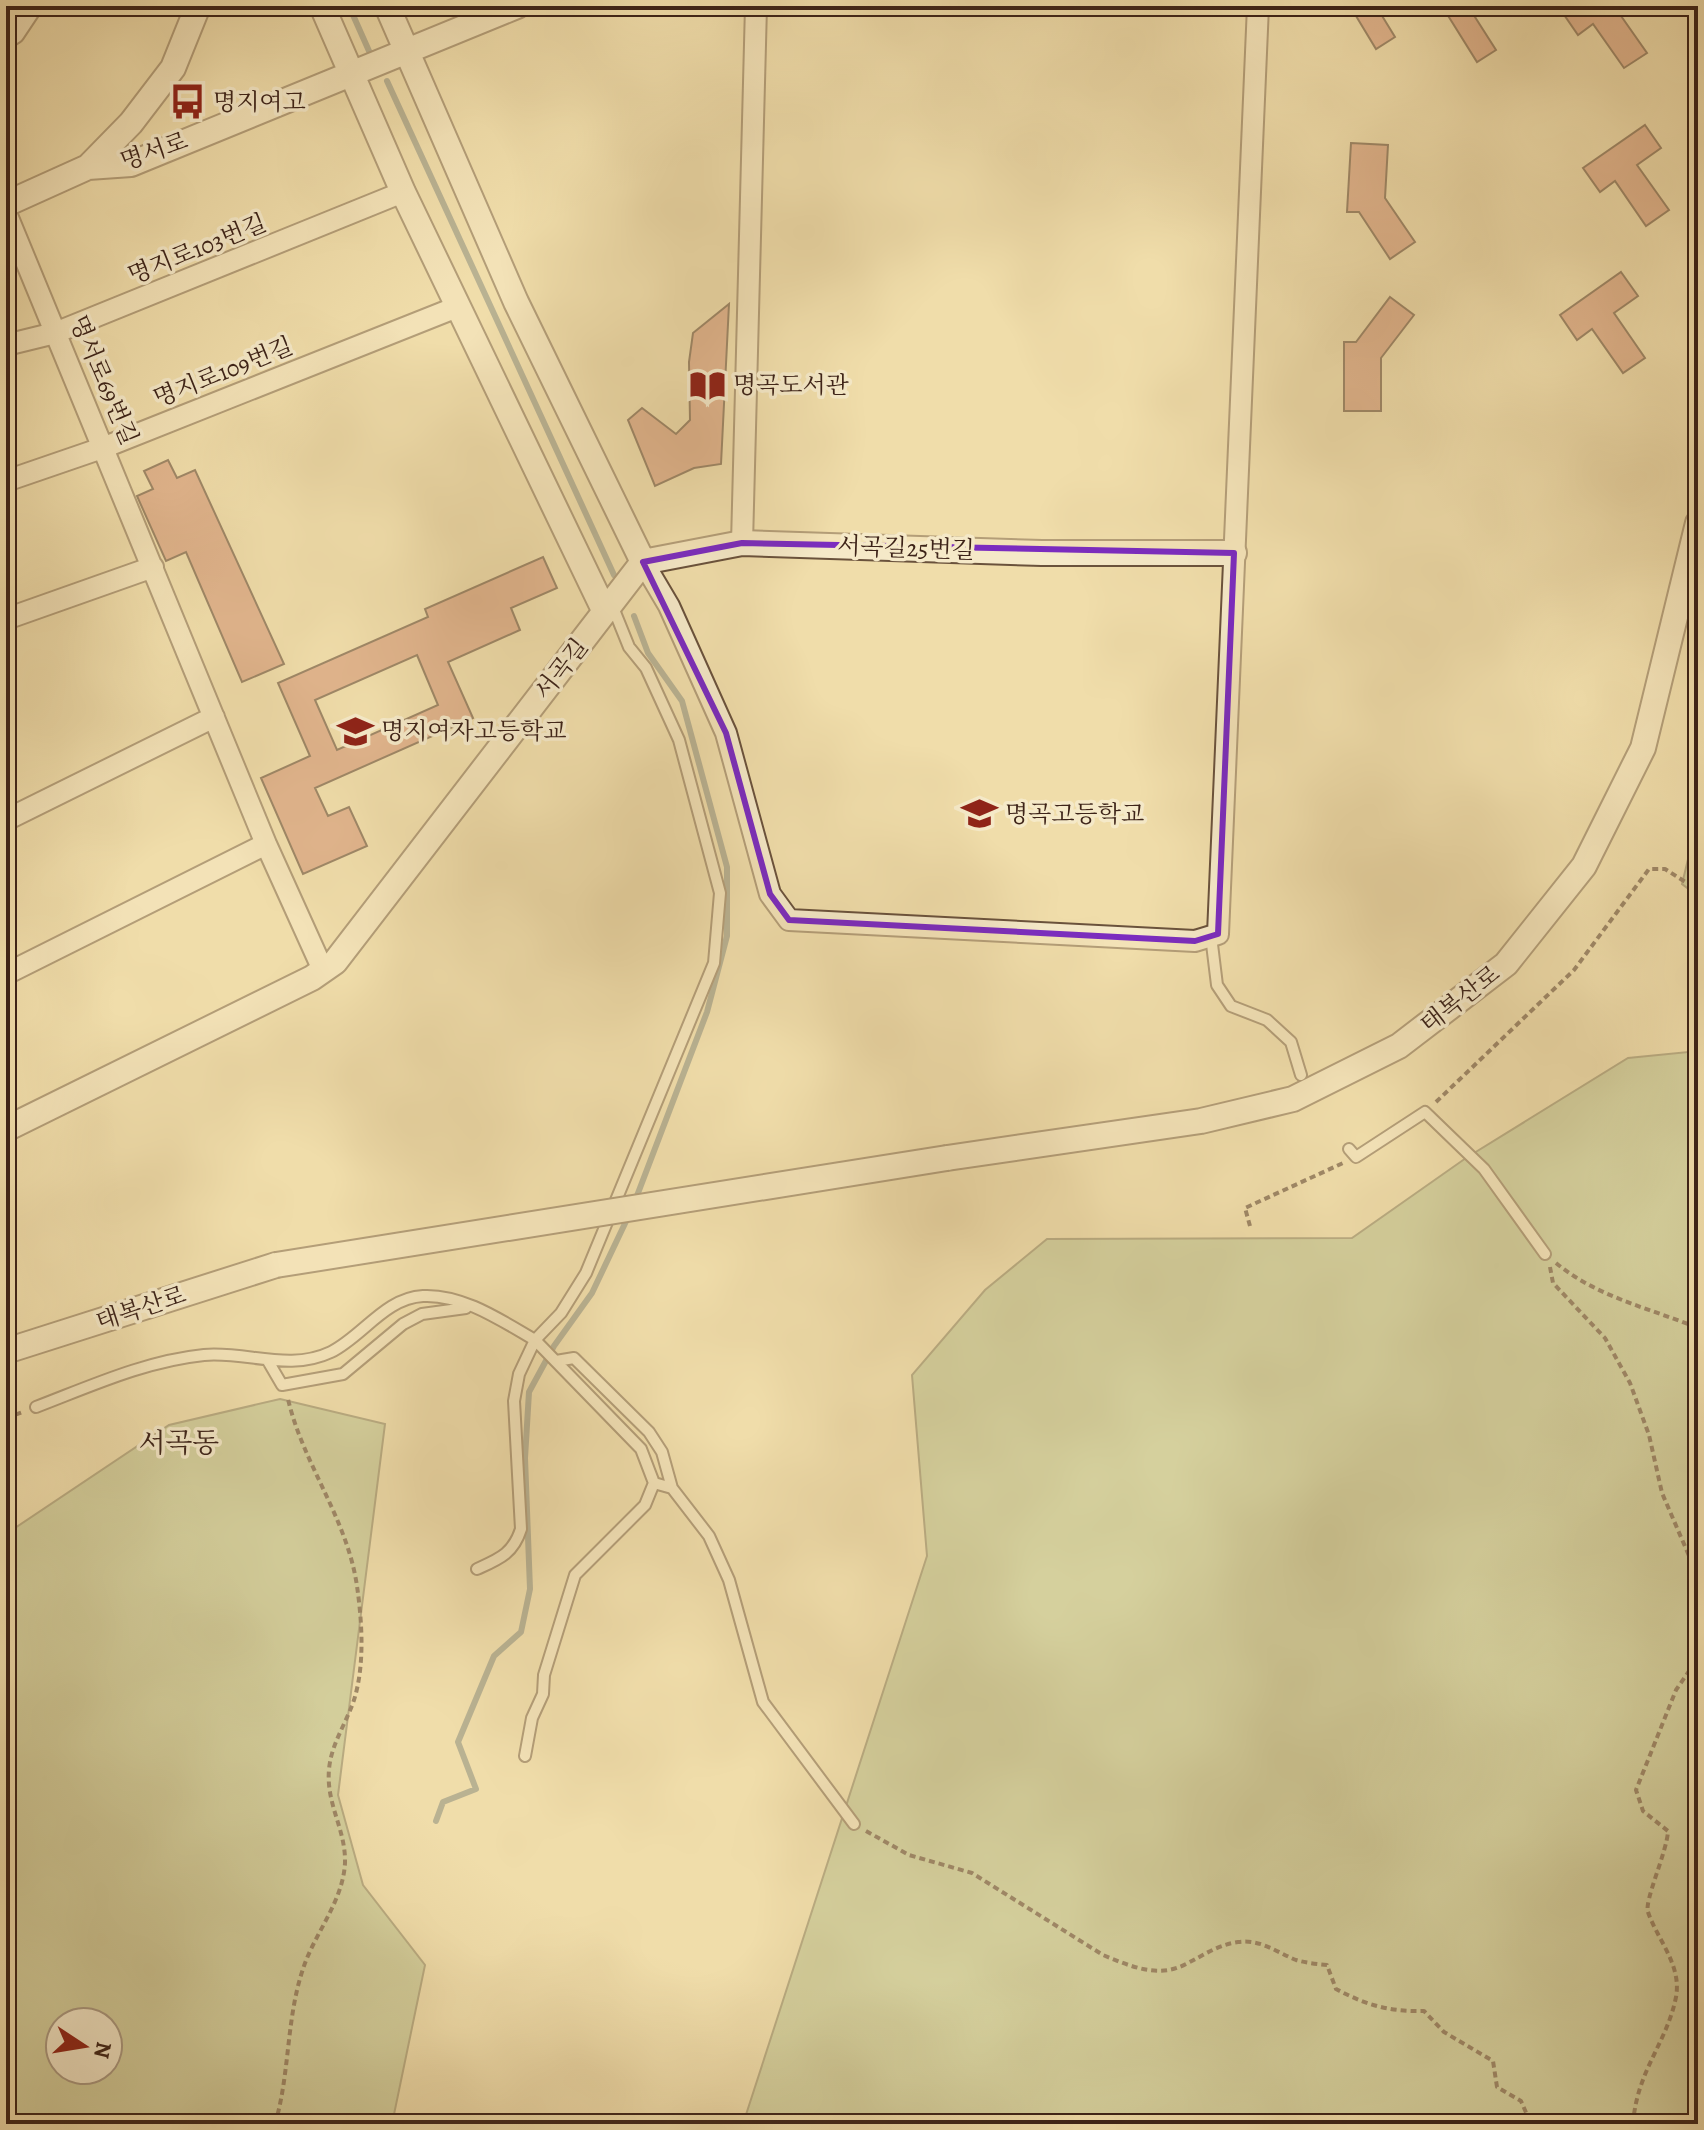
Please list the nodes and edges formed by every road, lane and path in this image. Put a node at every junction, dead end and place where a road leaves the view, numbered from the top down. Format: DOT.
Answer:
graph roads {
  1 [pos="32,6"];
  2 [pos="198,6"];
  3 [pos="322,6"];
  4 [pos="387,6"];
  5 [pos="517,6"];
  6 [pos="756,6"];
  7 [pos="1258,6"];
  8 [pos="6,38"];
  9 [pos="407,50"];
  10 [pos="351,71"];
  11 [pos="88,167"];
  12 [pos="403,192"];
  13 [pos="6,204"];
  14 [pos="6,213"];
  15 [pos="457,307"];
  16 [pos="55,333"];
  17 [pos="6,345"];
  18 [pos="105,447"];
  19 [pos="6,481"];
  20 [pos="1698,523"];
  21 [pos="742,543"];
  22 [pos="1234,553"];
  23 [pos="643,562"];
  24 [pos="153,567"];
  25 [pos="608,608"];
  26 [pos="6,619"];
  27 [pos="214,717"];
  28 [pos="6,820"];
  29 [pos="266,844"];
  30 [pos="1698,890"];
  31 [pos="1211,936"];
  32 [pos="323,970"];
  33 [pos="6,974"];
  34 [pos="1301,1075"];
  35 [pos="1425,1112"];
  36 [pos="6,1129"];
  37 [pos="1352,1153"];
  38 [pos="1250,1226"];
  39 [pos="1545,1254"];
  40 [pos="472,1307"];
  41 [pos="1698,1328"];
  42 [pos="535,1340"];
  43 [pos="6,1351"];
  44 [pos="268,1361"];
  45 [pos="556,1361"];
  46 [pos="286,1385"];
  47 [pos="36,1407"];
  48 [pos="654,1483"];
  49 [pos="672,1488"];
  50 [pos="477,1569"];
  51 [pos="1698,1592"];
  52 [pos="1698,1658"];
  53 [pos="525,1756"];
  54 [pos="854,1824"];
  55 [pos="275,2124"];
  56 [pos="1531,2124"];
  57 [pos="1633,2124"];
  1 -- 8 [label="street"];
  2 -- 11 [label="street, 명서로"];
  3 -- 10 [label="street"];
  4 -- 9 [label="street"];
  5 -- 9 [label="street, 명서로"];
  6 -- 21 [label="street"];
  7 -- 22 [label="street"];
  9 -- 10 [label="street, 명서로"];
  9 -- 23 [label="street"];
  10 -- 11 [label="street, 명서로"];
  10 -- 12 [label="street"];
  11 -- 13 [label="street, 명서로"];
  12 -- 15 [label="street"];
  12 -- 16 [label="street, 명지로103번길"];
  14 -- 16 [label="street, 명서로69번길"];
  15 -- 18 [label="street, 명지로109번길"];
  15 -- 25 [label="street"];
  16 -- 17 [label="street, 명지로103번길"];
  16 -- 18 [label="street, 명서로69번길"];
  18 -- 19 [label="street, 명지로109번길"];
  18 -- 24 [label="street, 명서로69번길"];
  20 -- 43 [label="street, 태복산로, bridge"];
  21 -- 22 [label="street, 서곡길25번길"];
  21 -- 23 [label="street, 서곡길25번길"];
  22 -- 31 [label="street"];
  23 -- 25 [label="street"];
  23 -- 31 [label="street"];
  24 -- 26 [label="street"];
  24 -- 27 [label="street, 명서로69번길"];
  25 -- 32 [label="street, 서곡길"];
  25 -- 42 [label="lane"];
  27 -- 28 [label="street"];
  27 -- 29 [label="street, 명서로69번길"];
  29 -- 32 [label="street, 명서로69번길"];
  29 -- 33 [label="street"];
  30 -- 35 [label="path"];
  31 -- 34 [label="lane"];
  32 -- 36 [label="street, 서곡길"];
  35 -- 37 [label="lane"];
  35 -- 39 [label="lane"];
  37 -- 38 [label="path"];
  39 -- 41 [label="path"];
  39 -- 51 [label="path"];
  40 -- 42 [label="lane"];
  40 -- 44 [label="lane"];
  40 -- 46 [label="lane"];
  42 -- 45 [label="lane"];
  42 -- 50 [label="lane"];
  44 -- 46 [label="lane"];
  44 -- 47 [label="lane"];
  45 -- 48 [label="lane"];
  45 -- 49 [label="lane"];
  46 -- 55 [label="path"];
  48 -- 49 [label="lane"];
  48 -- 53 [label="lane"];
  49 -- 54 [label="lane"];
  52 -- 57 [label="path"];
  54 -- 56 [label="path"];
}
